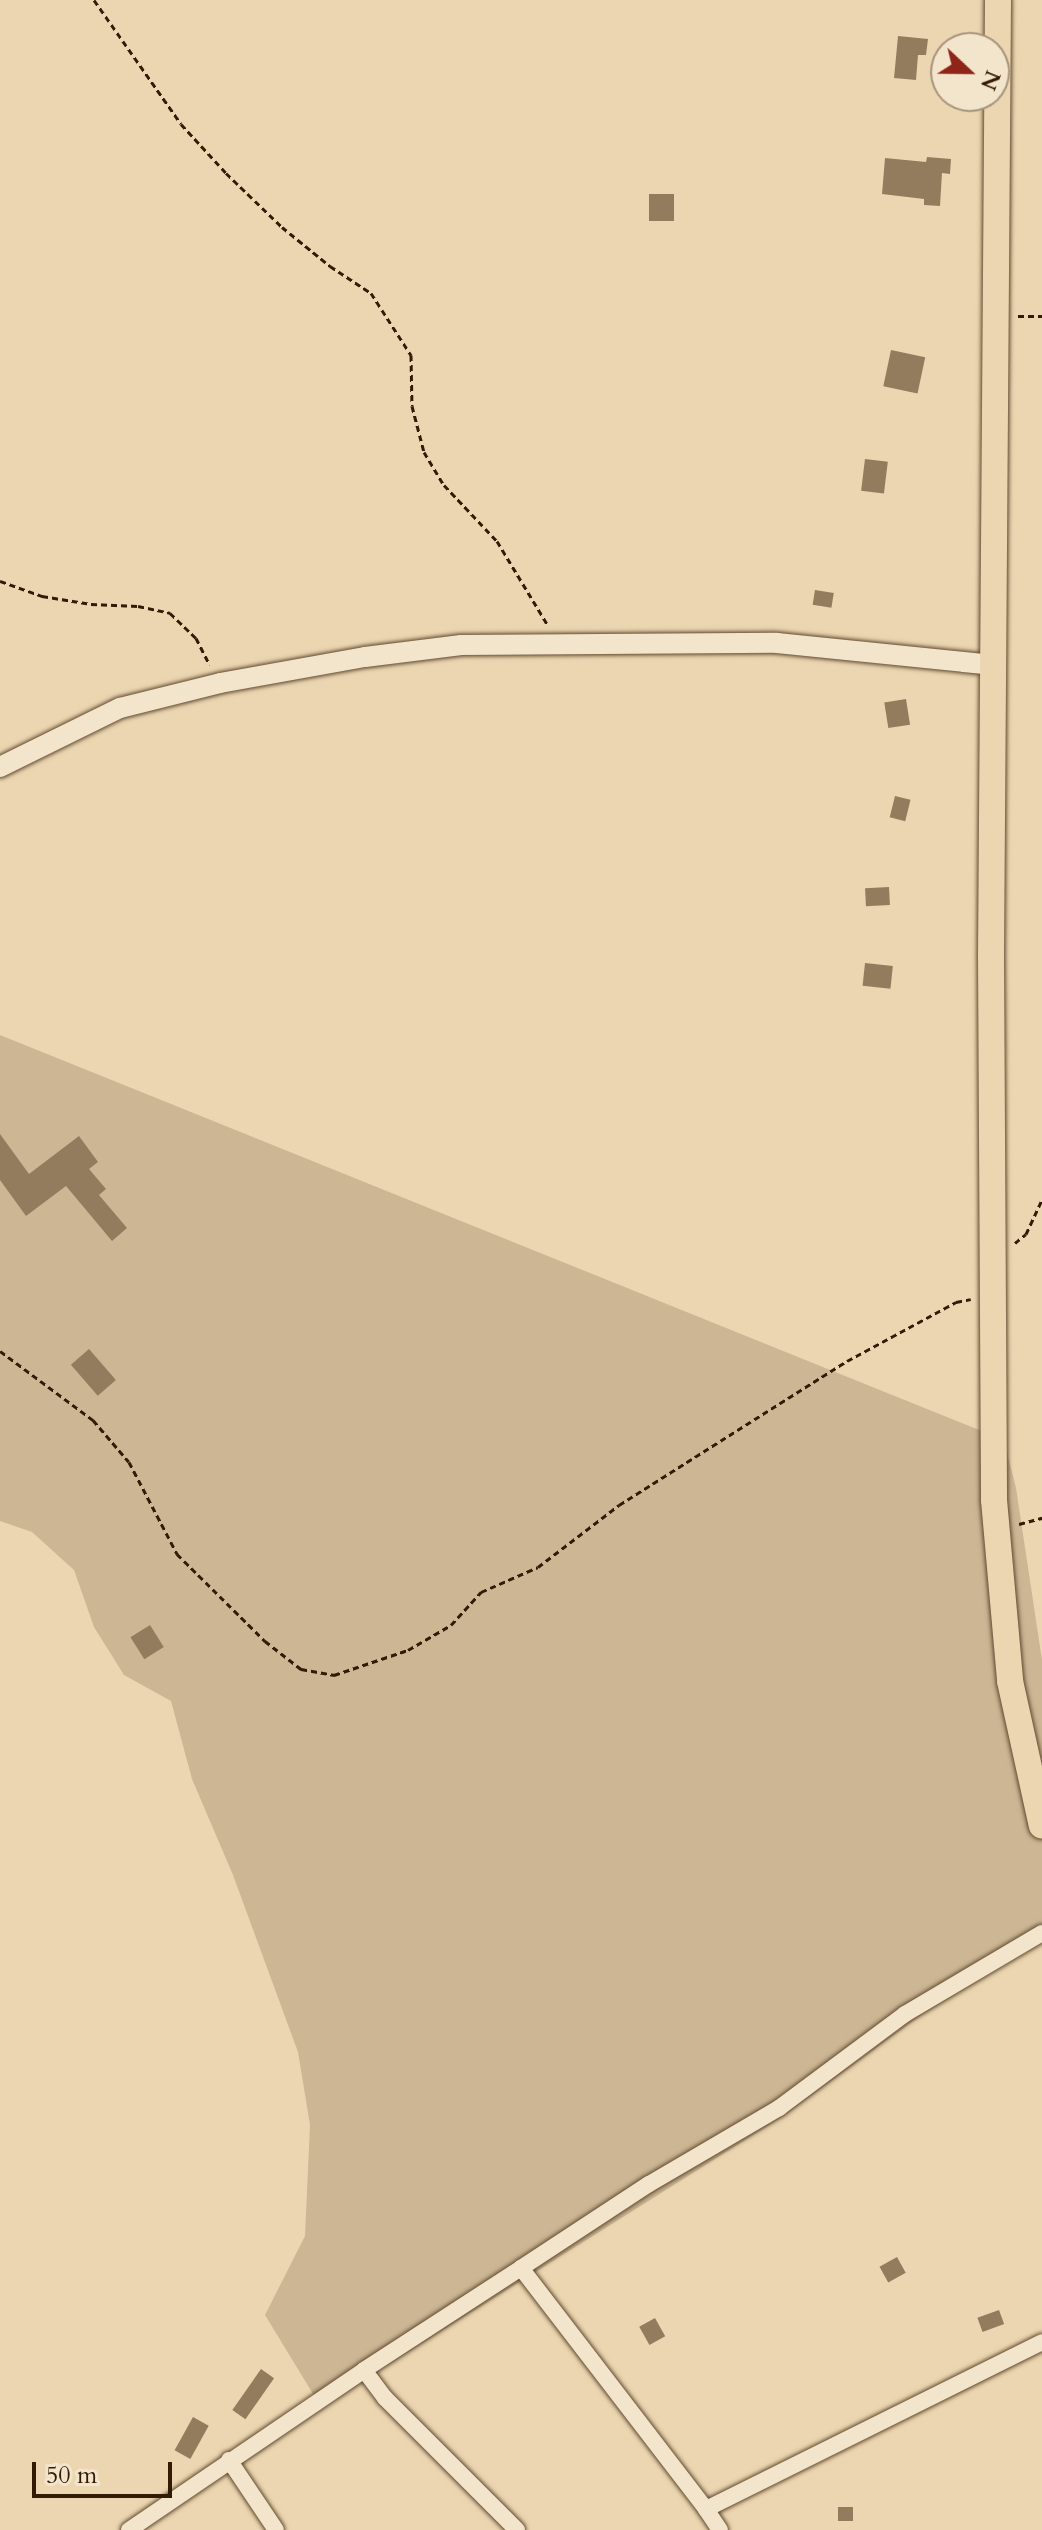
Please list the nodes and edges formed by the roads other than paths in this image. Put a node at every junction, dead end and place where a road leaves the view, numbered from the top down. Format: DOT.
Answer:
graph roads {
  1 [pos="998,0"];
  2 [pos="995,665"];
  3 [pos="0,767"];
  4 [pos="1042,1826"];
  5 [pos="1042,1933"];
  6 [pos="521,2268"];
  7 [pos="1042,2342"];
  8 [pos="364,2370"];
  9 [pos="229,2460"];
  10 [pos="706,2509"];
  11 [pos="129,2530"];
  12 [pos="276,2530"];
  13 [pos="517,2530"];
  14 [pos="720,2530"];
  1 -- 2 [label="main road"];
  2 -- 3 [label="street"];
  2 -- 4 [label="main road"];
  5 -- 6 [label="street"];
  6 -- 8 [label="street"];
  6 -- 10 [label="street"];
  7 -- 10 [label="street"];
  8 -- 9 [label="street"];
  8 -- 13 [label="street"];
  9 -- 11 [label="street"];
  9 -- 12 [label="street"];
  10 -- 14 [label="street"];
}
